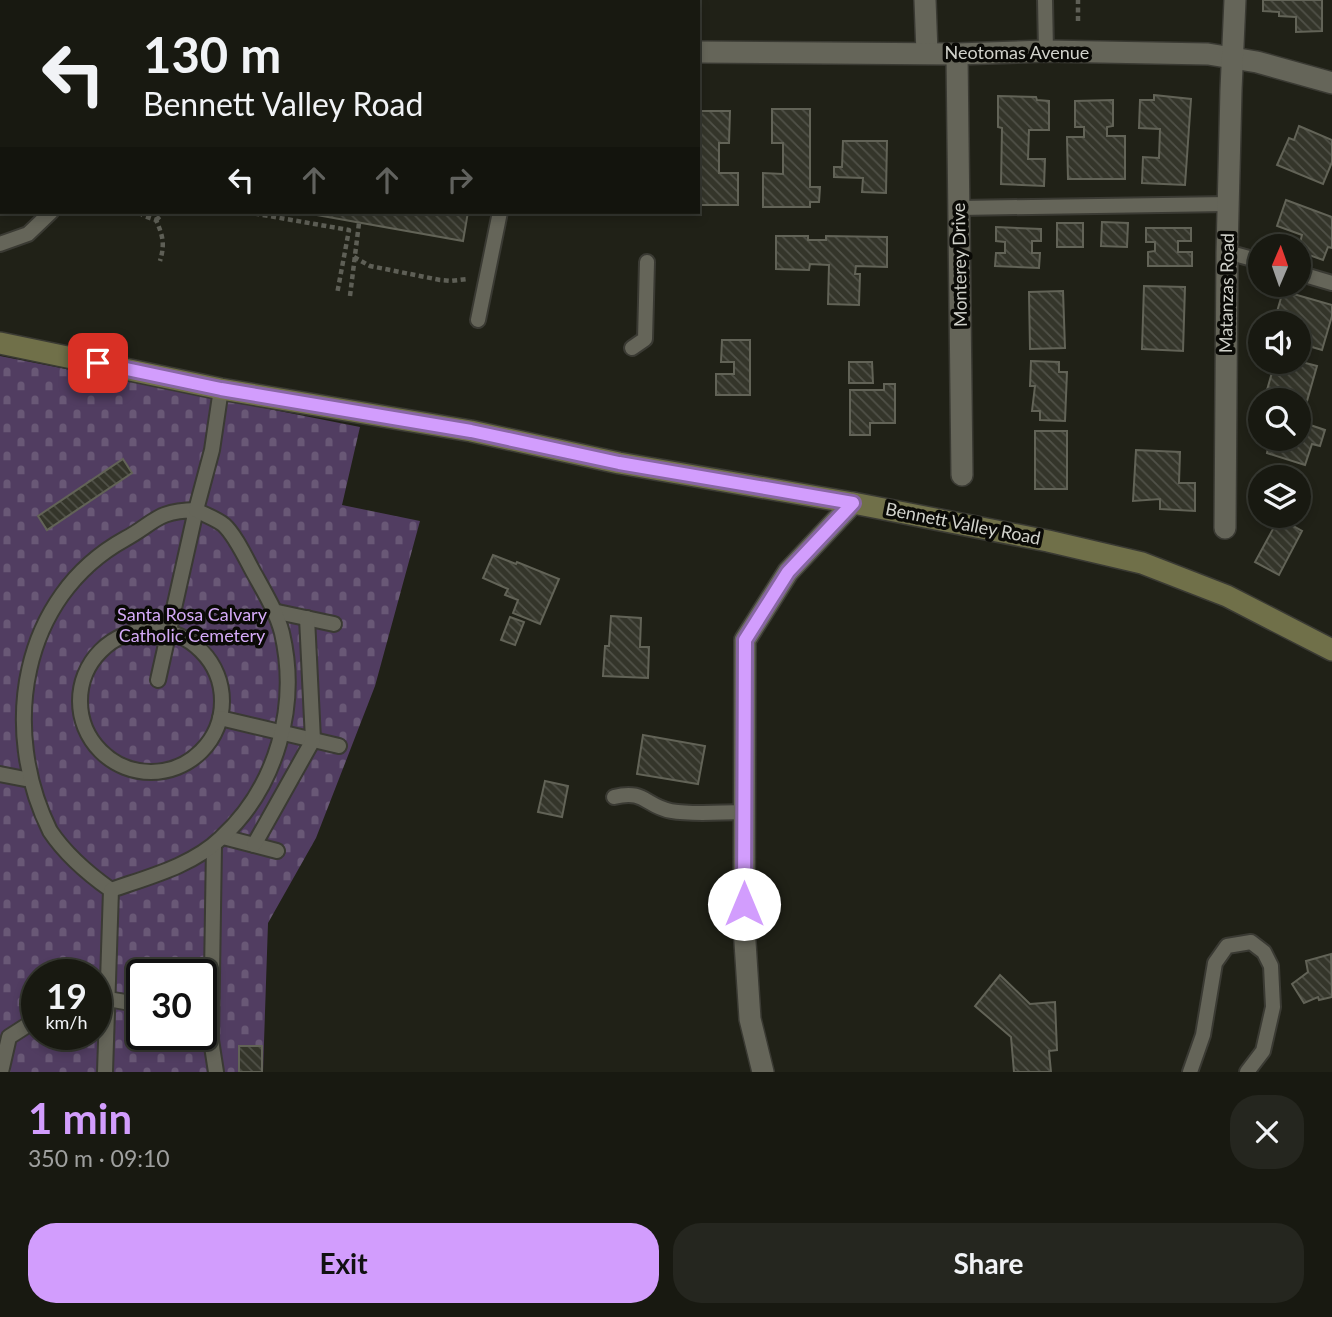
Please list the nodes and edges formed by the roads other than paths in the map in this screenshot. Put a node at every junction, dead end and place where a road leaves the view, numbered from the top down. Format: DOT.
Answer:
graph roads {
  1 [pos="925,0"];
  2 [pos="1045,0"];
  3 [pos="1235,0"];
  4 [pos="1046,51"];
  5 [pos="700,52"];
  6 [pos="927,53"];
  7 [pos="957,54"];
  8 [pos="1233,58"];
  9 [pos="1332,83"];
  10 [pos="1228,204"];
  11 [pos="959,208"];
  12 [pos="49,214"];
  13 [pos="500,214"];
  14 [pos="0,244"];
  15 [pos="1227,252"];
  16 [pos="1248,258"];
  17 [pos="648,262"];
  18 [pos="1311,277"];
  19 [pos="1332,283"];
  20 [pos="478,320"];
  21 [pos="0,343"];
  22 [pos="632,348"];
  23 [pos="221,389"];
  24 [pos="962,475"];
  25 [pos="853,503"];
  26 [pos="196,510"];
  27 [pos="1225,528"];
  28 [pos="273,611"];
  29 [pos="307,618"];
  30 [pos="334,624"];
  31 [pos="169,632"];
  32 [pos="1332,650"];
  33 [pos="158,680"];
  34 [pos="220,718"];
  35 [pos="282,732"];
  36 [pos="313,740"];
  37 [pos="339,746"];
  38 [pos="0,774"];
  39 [pos="24,779"];
  40 [pos="614,797"];
  41 [pos="744,812"];
  42 [pos="219,841"];
  43 [pos="254,845"];
  44 [pos="277,851"];
  45 [pos="111,890"];
  46 [pos="105,959"];
  47 [pos="211,959"];
  48 [pos="21,1029"];
  49 [pos="105,1050"];
  50 [pos="210,1050"];
  51 [pos="1,1072"];
  52 [pos="106,1072"];
  53 [pos="216,1072"];
  54 [pos="763,1072"];
  55 [pos="1191,1072"];
  56 [pos="1247,1072"];
  1 -- 6 [label="street"];
  2 -- 4 [label="lane"];
  3 -- 8 [label="street, Matanzas Road"];
  4 -- 7 [label="street, Neotomas Avenue"];
  4 -- 8 [label="street, Neotomas Avenue"];
  5 -- 6 [label="street, Neotomas Avenue"];
  6 -- 7 [label="street, Neotomas Avenue"];
  7 -- 11 [label="street, Monterey Drive"];
  8 -- 9 [label="street, Neotomas Avenue"];
  8 -- 10 [label="street, Matanzas Road"];
  10 -- 11 [label="lane"];
  10 -- 15 [label="street, Matanzas Road"];
  11 -- 24 [label="street, Monterey Drive"];
  12 -- 14 [label="lane"];
  13 -- 20 [label="lane"];
  15 -- 16 [label="lane"];
  15 -- 27 [label="street, Matanzas Road"];
  17 -- 22 [label="lane"];
  18 -- 19 [label="lane"];
  21 -- 23 [label="street, Bennett Valley Road"];
  23 -- 25 [label="street, Bennett Valley Road"];
  23 -- 26 [label="lane"];
  25 -- 32 [label="street, Bennett Valley Road"];
  25 -- 41 [label="street"];
  26 -- 28 [label="lane"];
  26 -- 31 [label="lane"];
  26 -- 39 [label="lane"];
  28 -- 29 [label="lane"];
  28 -- 35 [label="lane"];
  29 -- 30 [label="lane"];
  29 -- 36 [label="lane"];
  31 -- 33 [label="lane"];
  31 -- 34 [label="lane"];
  31 -- 34 [label="lane"];
  34 -- 35 [label="lane"];
  35 -- 36 [label="lane"];
  35 -- 42 [label="lane"];
  36 -- 37 [label="lane"];
  36 -- 43 [label="lane"];
  38 -- 39 [label="lane"];
  39 -- 45 [label="lane"];
  40 -- 41 [label="lane"];
  41 -- 54 [label="street"];
  42 -- 43 [label="lane"];
  42 -- 45 [label="lane"];
  42 -- 47 [label="lane"];
  43 -- 44 [label="lane"];
  45 -- 46 [label="lane"];
  48 -- 51 [label="lane"];
  49 -- 52 [label="lane"];
  50 -- 53 [label="lane"];
  55 -- 56 [label="lane"];
}
